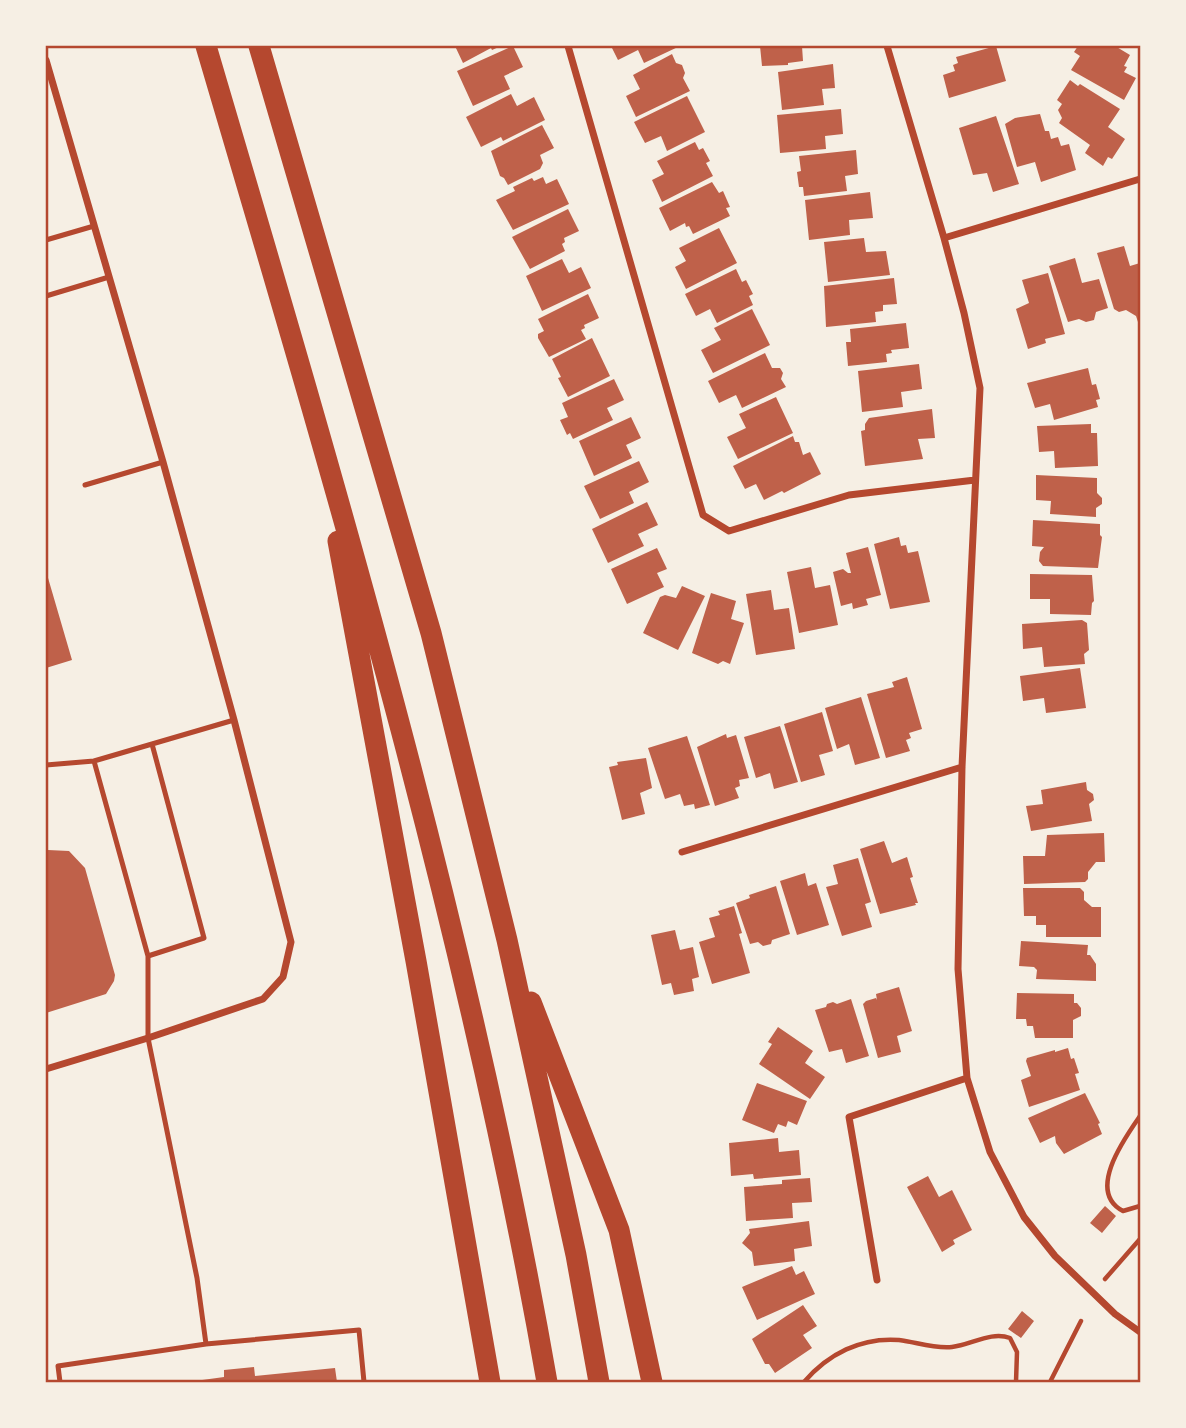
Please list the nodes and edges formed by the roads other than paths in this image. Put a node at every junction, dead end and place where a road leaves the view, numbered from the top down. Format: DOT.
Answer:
graph roads {
  1 [pos="206,46"];
  2 [pos="259,46"];
  3 [pos="568,46"];
  4 [pos="887,46"];
  5 [pos="46,60"];
  6 [pos="1140,179"];
  7 [pos="94,226"];
  8 [pos="944,238"];
  9 [pos="46,240"];
  10 [pos="109,277"];
  11 [pos="46,296"];
  12 [pos="313,408"];
  13 [pos="163,462"];
  14 [pos="975,480"];
  15 [pos="85,485"];
  16 [pos="234,720"];
  17 [pos="152,744"];
  18 [pos="94,761"];
  19 [pos="46,765"];
  20 [pos="962,767"];
  21 [pos="682,852"];
  22 [pos="507,940"];
  23 [pos="148,956"];
  24 [pos="148,1038"];
  25 [pos="46,1069"];
  26 [pos="967,1078"];
  27 [pos="877,1280"];
  28 [pos="1140,1332"];
  29 [pos="206,1344"];
  30 [pos="60,1382"];
  31 [pos="364,1382"];
  32 [pos="491,1382"];
  33 [pos="547,1382"];
  34 [pos="599,1382"];
  35 [pos="652,1382"];
  1 -- 12 [label="highway"];
  2 -- 22 [label="highway"];
  3 -- 14 [label="street"];
  4 -- 8 [label="street"];
  5 -- 7 [label="street"];
  6 -- 8 [label="street"];
  7 -- 9 [label="lane"];
  7 -- 10 [label="street"];
  8 -- 14 [label="street"];
  10 -- 11 [label="lane"];
  10 -- 13 [label="street"];
  12 -- 32 [label="highway"];
  12 -- 33 [label="highway"];
  13 -- 15 [label="lane"];
  13 -- 16 [label="street"];
  14 -- 20 [label="street"];
  16 -- 17 [label="lane"];
  16 -- 24 [label="street"];
  17 -- 18 [label="lane"];
  17 -- 23 [label="lane"];
  18 -- 19 [label="lane"];
  18 -- 23 [label="lane"];
  20 -- 21 [label="street"];
  20 -- 26 [label="street"];
  22 -- 34 [label="highway"];
  22 -- 35 [label="highway"];
  23 -- 24 [label="lane"];
  24 -- 25 [label="street"];
  24 -- 29 [label="lane"];
  26 -- 27 [label="street"];
  26 -- 28 [label="street"];
  29 -- 30 [label="lane"];
  29 -- 31 [label="lane"];
}
